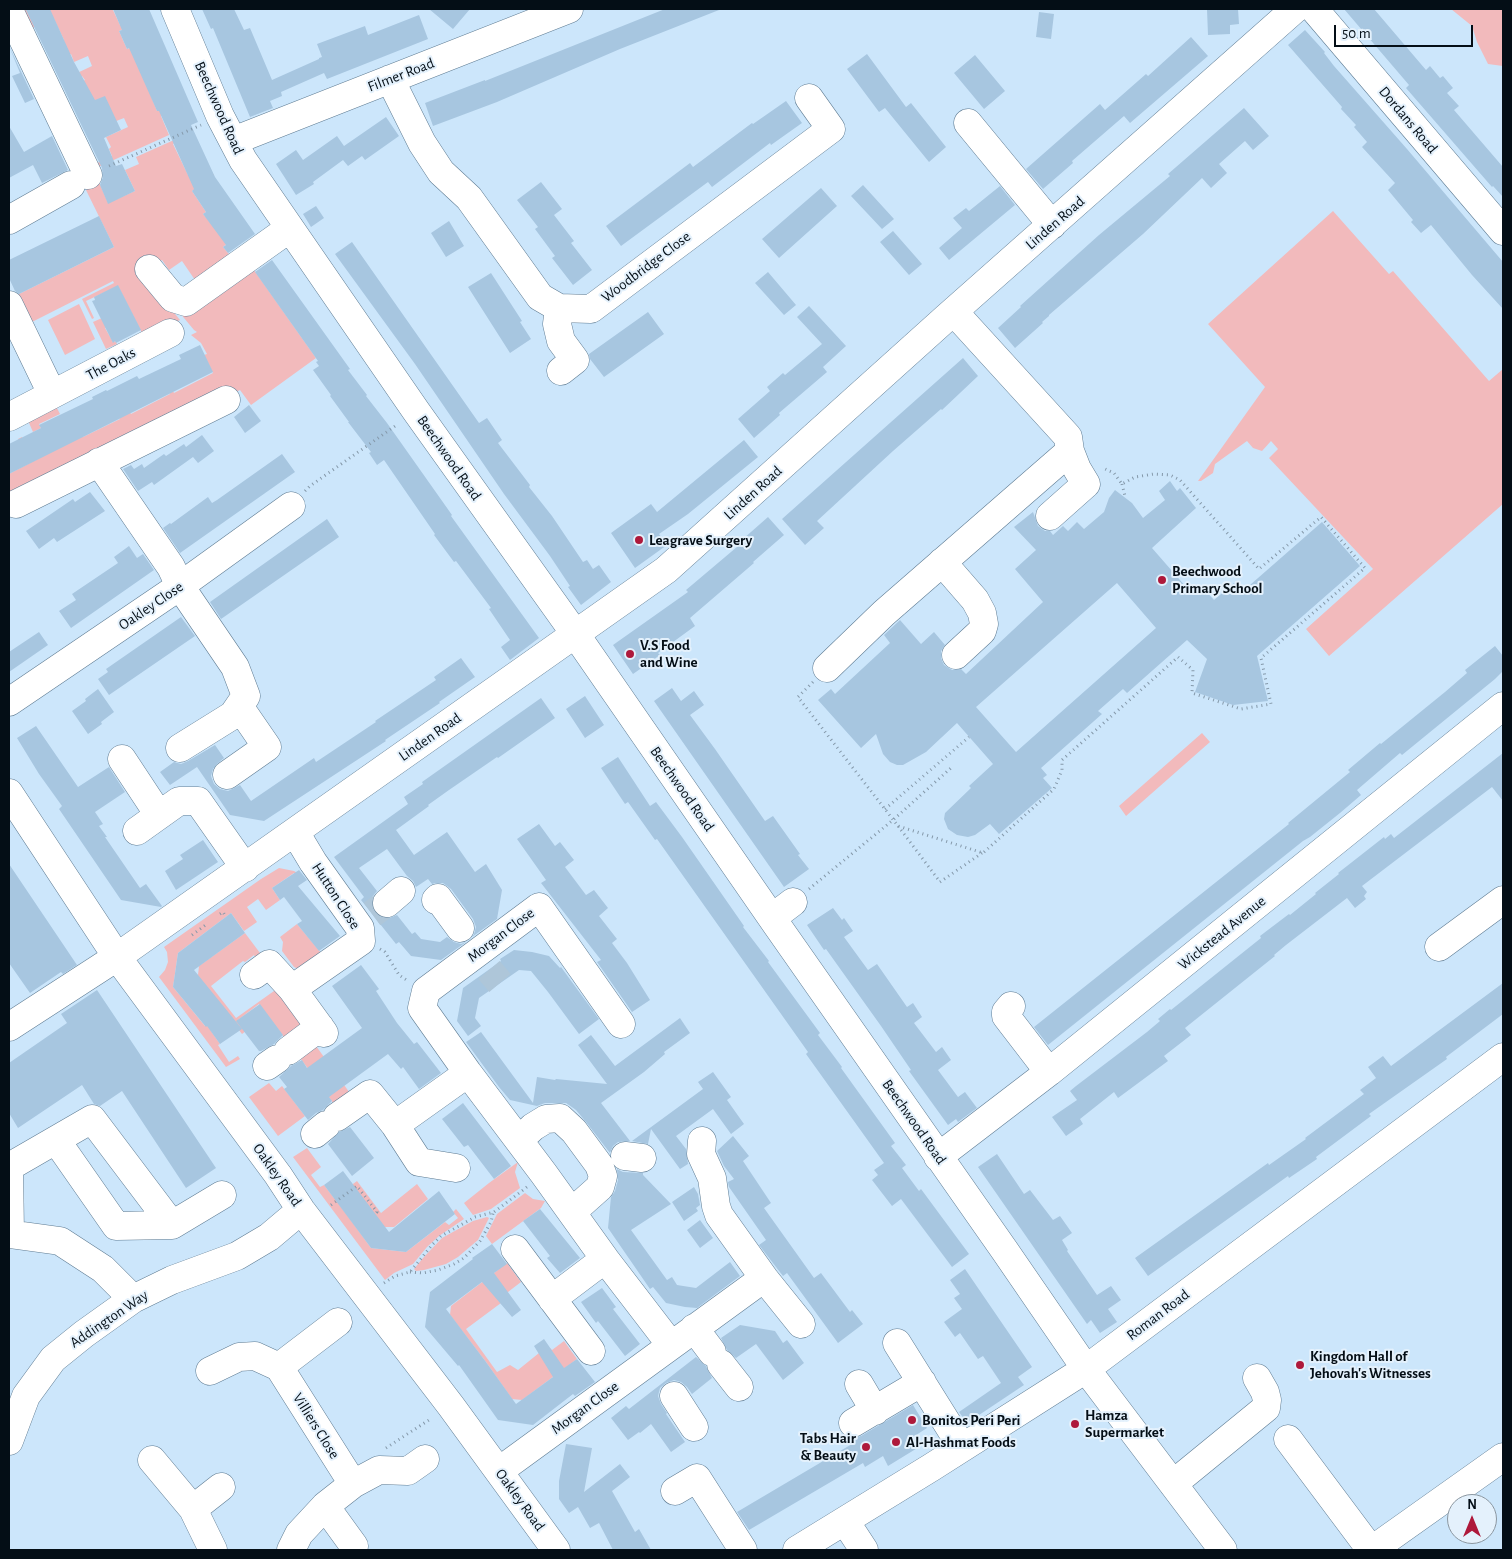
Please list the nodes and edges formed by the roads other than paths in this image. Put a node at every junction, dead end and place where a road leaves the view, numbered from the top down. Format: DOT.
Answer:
graph roads {
  1 [pos="175,9"];
  2 [pos="569,9"];
  3 [pos="1295,9"];
  4 [pos="1314,9"];
  5 [pos="9,10"];
  6 [pos="390,79"];
  7 [pos="809,98"];
  8 [pos="968,124"];
  9 [pos="233,142"];
  10 [pos="9,220"];
  11 [pos="1052,226"];
  12 [pos="290,228"];
  13 [pos="1503,231"];
  14 [pos="149,269"];
  15 [pos="9,305"];
  16 [pos="559,308"];
  17 [pos="954,312"];
  18 [pos="170,333"];
  19 [pos="561,371"];
  20 [pos="52,394"];
  21 [pos="226,400"];
  22 [pos="9,417"];
  23 [pos="1070,451"];
  24 [pos="98,462"];
  25 [pos="16,504"];
  26 [pos="291,506"];
  27 [pos="1050,516"];
  28 [pos="942,562"];
  29 [pos="180,586"];
  30 [pos="576,635"];
  31 [pos="956,654"];
  32 [pos="827,668"];
  33 [pos="9,702"];
  34 [pos="1503,706"];
  35 [pos="246,715"];
  36 [pos="180,748"];
  37 [pos="122,759"];
  38 [pos="213,786"];
  39 [pos="9,794"];
  40 [pos="159,815"];
  41 [pos="137,831"];
  42 [pos="295,832"];
  43 [pos="244,868"];
  44 [pos="436,900"];
  45 [pos="1503,900"];
  46 [pos="793,902"];
  47 [pos="772,918"];
  48 [pos="1439,947"];
  49 [pos="475,949"];
  50 [pos="117,957"];
  51 [pos="1011,1006"];
  52 [pos="12,1018"];
  53 [pos="621,1024"];
  54 [pos="1503,1057"];
  55 [pos="277,1059"];
  56 [pos="1049,1072"];
  57 [pos="468,1073"];
  58 [pos="326,1125"];
  59 [pos="395,1126"];
  60 [pos="56,1140"];
  61 [pos="518,1140"];
  62 [pos="702,1141"];
  63 [pos="938,1157"];
  64 [pos="9,1166"];
  65 [pos="456,1168"];
  66 [pos="222,1195"];
  67 [pos="302,1210"];
  68 [pos="572,1212"];
  69 [pos="172,1225"];
  70 [pos="10,1234"];
  71 [pos="514,1250"];
  72 [pos="605,1259"];
  73 [pos="764,1278"];
  74 [pos="133,1299"];
  75 [pos="552,1299"];
  76 [pos="338,1322"];
  77 [pos="801,1324"];
  78 [pos="694,1328"];
  79 [pos="897,1343"];
  80 [pos="671,1345"];
  81 [pos="591,1350"];
  82 [pos="278,1358"];
  83 [pos="1086,1369"];
  84 [pos="210,1371"];
  85 [pos="1257,1378"];
  86 [pos="661,1380"];
  87 [pos="922,1382"];
  88 [pos="859,1384"];
  89 [pos="739,1387"];
  90 [pos="694,1427"];
  91 [pos="1288,1439"];
  92 [pos="9,1442"];
  93 [pos="962,1447"];
  94 [pos="1503,1457"];
  95 [pos="425,1459"];
  96 [pos="152,1460"];
  97 [pos="499,1471"];
  98 [pos="353,1484"];
  99 [pos="1173,1484"];
  100 [pos="222,1487"];
  101 [pos="675,1491"];
  102 [pos="187,1502"];
  103 [pos="325,1506"];
  104 [pos="845,1521"];
  105 [pos="354,1546"];
  106 [pos="213,1550"];
  107 [pos="291,1550"];
  108 [pos="556,1550"];
  109 [pos="743,1550"];
  110 [pos="797,1550"];
  111 [pos="864,1550"];
  112 [pos="1223,1550"];
  113 [pos="1372,1550"];
  1 -- 9 [label="street, Beechwood Road"];
  2 -- 6 [label="street, Filmer Road"];
  3 -- 11 [label="street, Linden Road"];
  4 -- 13 [label="street, Dordans Road"];
  5 -- 10 [label="street"];
  6 -- 9 [label="street, Filmer Road"];
  6 -- 16 [label="street"];
  7 -- 16 [label="street, Woodbridge Close"];
  8 -- 11 [label="street"];
  9 -- 12 [label="street, Beechwood Road"];
  11 -- 17 [label="street, Linden Road"];
  12 -- 14 [label="street"];
  12 -- 30 [label="street, Beechwood Road"];
  15 -- 20 [label="street"];
  16 -- 19 [label="street"];
  17 -- 23 [label="street"];
  17 -- 30 [label="street, Linden Road"];
  18 -- 20 [label="street, The Oaks"];
  20 -- 22 [label="street, The Oaks"];
  21 -- 24 [label="street"];
  23 -- 27 [label="street"];
  23 -- 28 [label="street"];
  24 -- 25 [label="street"];
  24 -- 29 [label="street"];
  26 -- 29 [label="street, Oakley Close"];
  28 -- 31 [label="street"];
  28 -- 32 [label="street"];
  29 -- 33 [label="street, Oakley Close"];
  29 -- 36 [label="street"];
  30 -- 42 [label="street, Linden Road"];
  30 -- 47 [label="street, Beechwood Road"];
  34 -- 56 [label="street, Wickstead Avenue"];
  35 -- 38 [label="street"];
  37 -- 40 [label="street"];
  38 -- 40 [label="street"];
  38 -- 43 [label="street"];
  39 -- 50 [label="street, Oakley Road"];
  40 -- 41 [label="street"];
  42 -- 43 [label="street, Linden Road"];
  42 -- 55 [label="street, Hutton Close"];
  43 -- 50 [label="street, Linden Road"];
  44 -- 49 [label="street"];
  45 -- 48 [label="street"];
  46 -- 47 [label="street"];
  47 -- 63 [label="street, Beechwood Road"];
  49 -- 53 [label="street, Morgan Close"];
  49 -- 57 [label="street, Morgan Close"];
  50 -- 52 [label="street, Linden Road"];
  50 -- 67 [label="street, Oakley Road"];
  51 -- 56 [label="street"];
  54 -- 83 [label="street, Roman Road"];
  56 -- 63 [label="street, Wickstead Avenue"];
  57 -- 59 [label="street"];
  57 -- 61 [label="street"];
  58 -- 59 [label="street"];
  59 -- 65 [label="street"];
  60 -- 64 [label="street"];
  60 -- 69 [label="street"];
  60 -- 69 [label="street"];
  61 -- 68 [label="street"];
  61 -- 68 [label="street"];
  62 -- 73 [label="street"];
  63 -- 83 [label="street, Beechwood Road"];
  64 -- 70 [label="street"];
  66 -- 69 [label="street"];
  67 -- 74 [label="street, Addington Way"];
  67 -- 97 [label="street, Oakley Road"];
  68 -- 72 [label="street"];
  70 -- 74 [label="street"];
  71 -- 75 [label="street"];
  72 -- 75 [label="street"];
  72 -- 80 [label="street"];
  73 -- 77 [label="street"];
  73 -- 78 [label="street, Morgan Close"];
  74 -- 92 [label="street, Addington Way"];
  75 -- 81 [label="street"];
  76 -- 82 [label="street"];
  78 -- 80 [label="street, Morgan Close"];
  78 -- 89 [label="street"];
  79 -- 87 [label="street"];
  80 -- 86 [label="street, Morgan Close"];
  82 -- 84 [label="street"];
  82 -- 98 [label="street, Villiers Close"];
  83 -- 93 [label="street, Roman Road"];
  83 -- 99 [label="street, Beechwood Road"];
  85 -- 99 [label="street"];
  86 -- 90 [label="street"];
  86 -- 97 [label="street, Morgan Close"];
  87 -- 88 [label="street"];
  87 -- 93 [label="street"];
  91 -- 113 [label="street"];
  93 -- 104 [label="street, Roman Road"];
  94 -- 113 [label="street"];
  95 -- 98 [label="street"];
  96 -- 102 [label="street"];
  97 -- 108 [label="street, Oakley Road"];
  98 -- 103 [label="street"];
  99 -- 112 [label="street, Beechwood Road"];
  100 -- 102 [label="street"];
  101 -- 109 [label="street"];
  102 -- 106 [label="street"];
  103 -- 105 [label="street"];
  103 -- 107 [label="street"];
  104 -- 110 [label="street, Roman Road"];
  104 -- 111 [label="street"];
}
